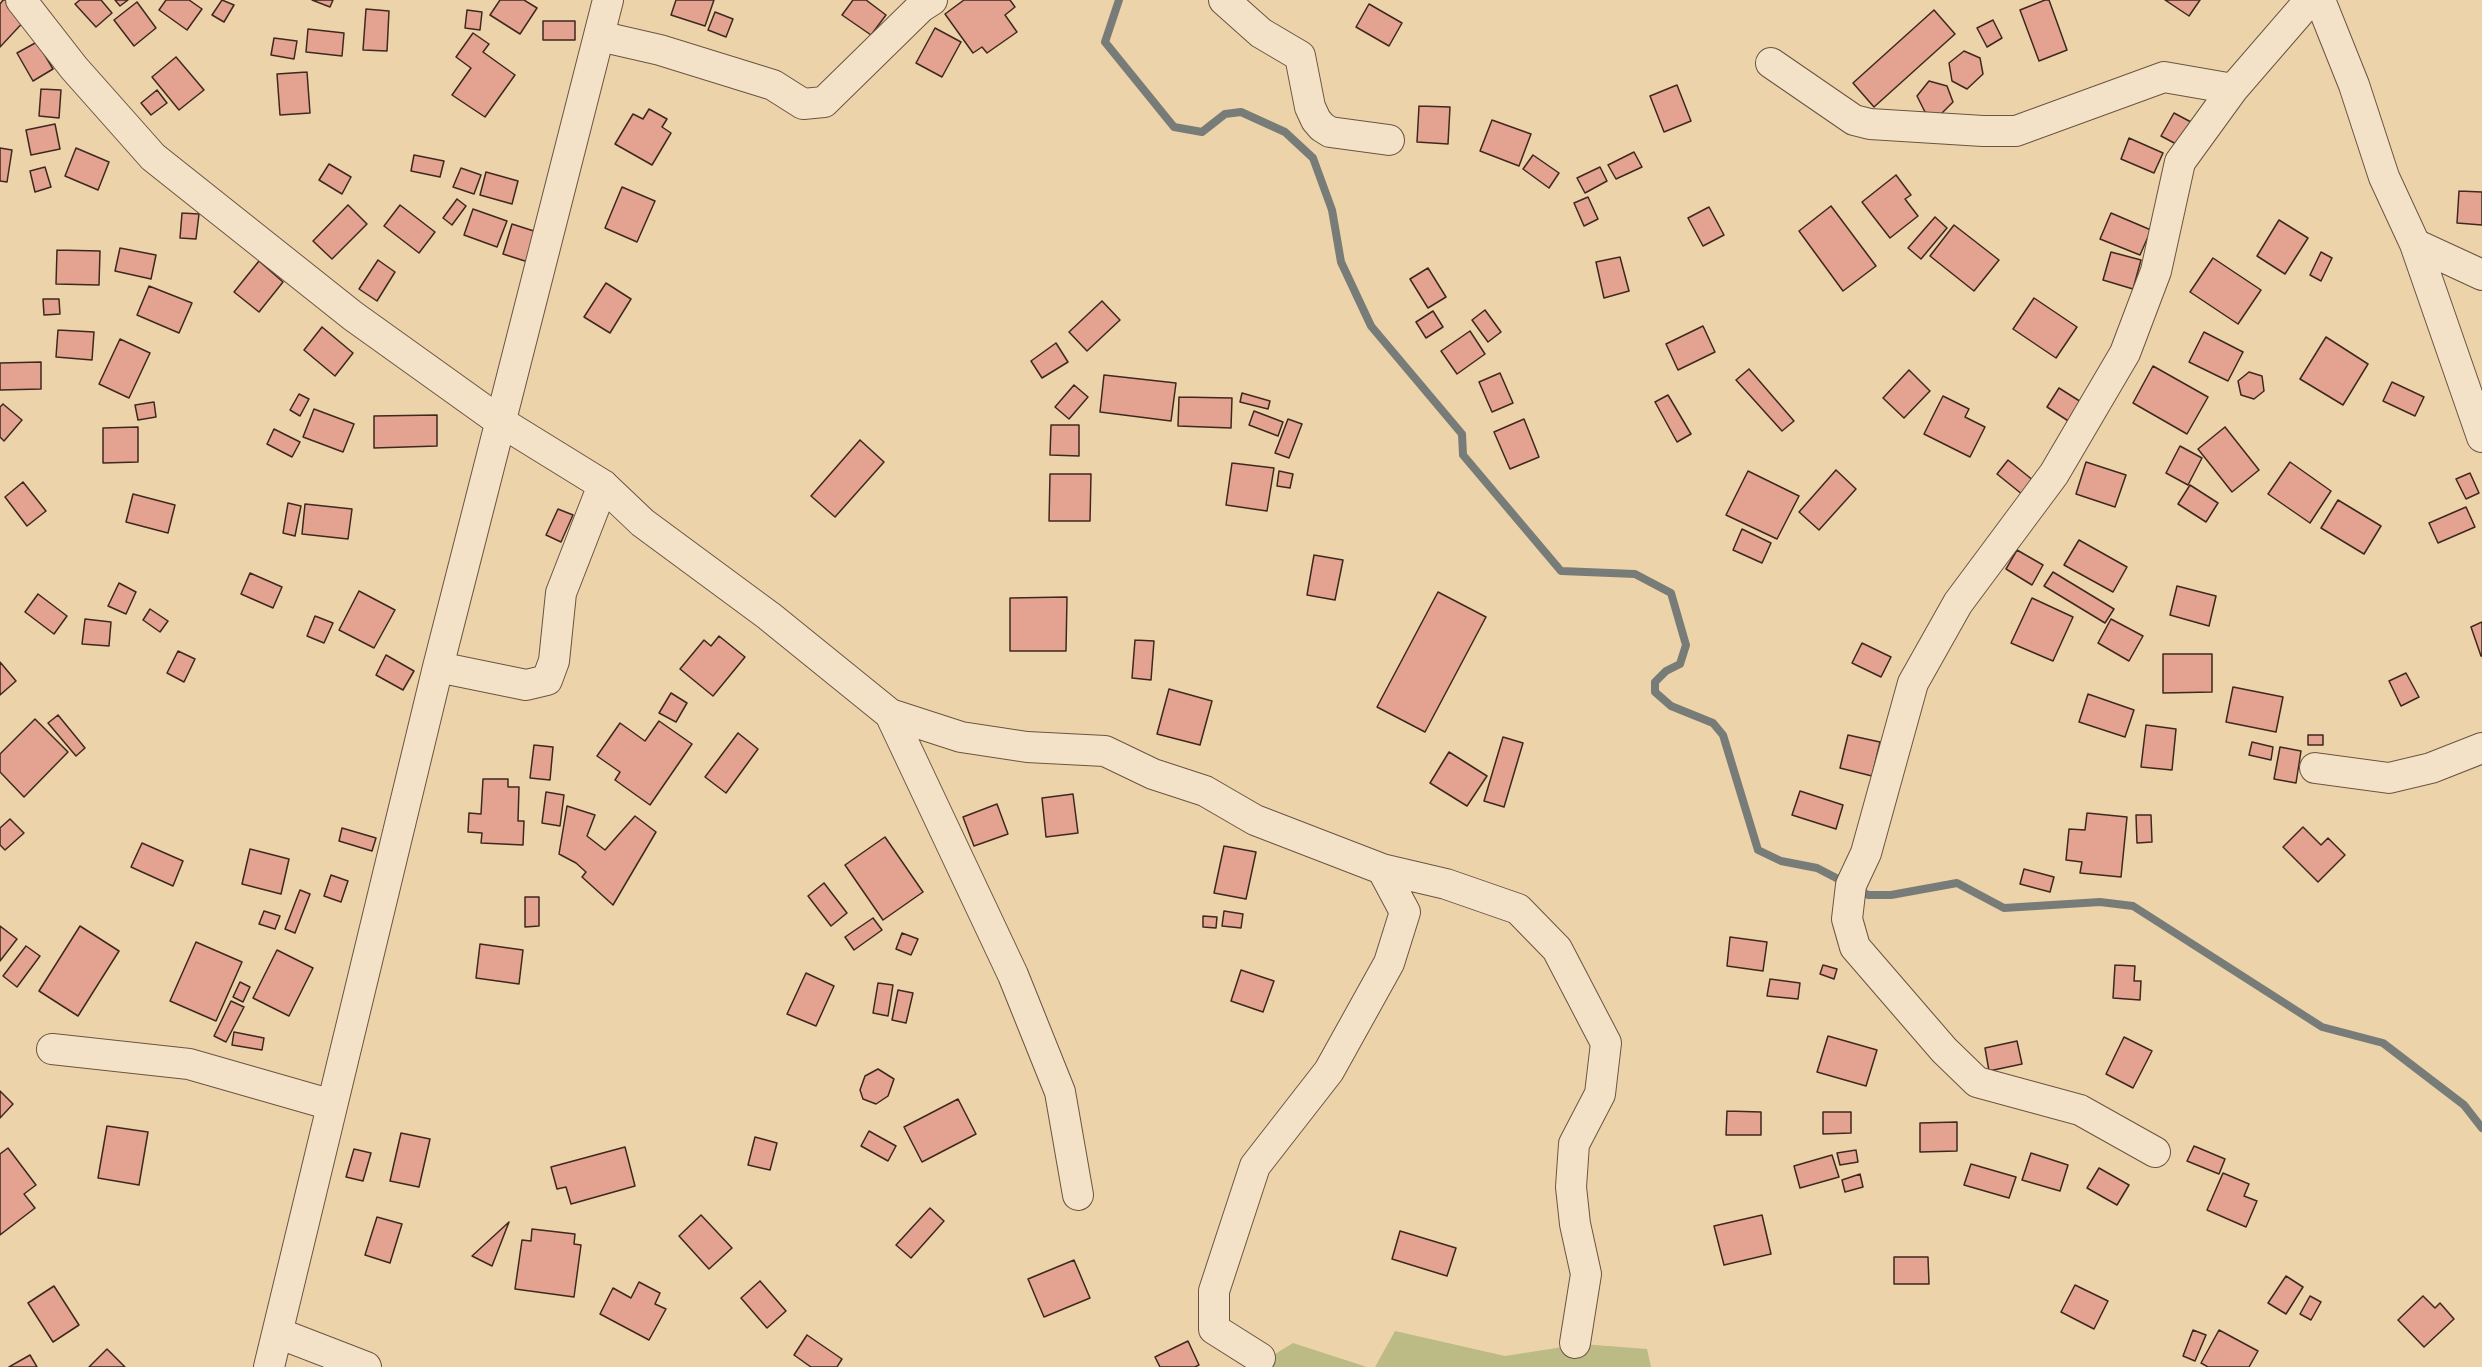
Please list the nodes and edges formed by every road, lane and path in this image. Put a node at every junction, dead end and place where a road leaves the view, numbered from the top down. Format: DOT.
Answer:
graph roads {
  1 [pos="21,0"];
  2 [pos="608,0"];
  3 [pos="932,0"];
  4 [pos="1224,0"];
  5 [pos="2310,0"];
  6 [pos="2320,0"];
  7 [pos="599,36"];
  8 [pos="1771,63"];
  9 [pos="2233,89"];
  10 [pos="1389,140"];
  11 [pos="2415,244"];
  12 [pos="2482,275"];
  13 [pos="501,423"];
  14 [pos="2482,437"];
  15 [pos="603,485"];
  16 [pos="438,668"];
  17 [pos="890,714"];
  18 [pos="2482,748"];
  19 [pos="2315,768"];
  20 [pos="1382,869"];
  21 [pos="52,1049"];
  22 [pos="332,1105"];
  23 [pos="2155,1152"];
  24 [pos="1078,1195"];
  25 [pos="278,1333"];
  26 [pos="1575,1343"];
  27 [pos="1260,1358"];
  28 [pos="269,1367"];
  29 [pos="366,1367"];
  1 -- 13 [label="street"];
  2 -- 7 [label="street"];
  3 -- 7 [label="street"];
  4 -- 10 [label="street"];
  5 -- 9 [label="street"];
  6 -- 11 [label="street"];
  7 -- 13 [label="street"];
  8 -- 9 [label="street"];
  9 -- 23 [label="street"];
  11 -- 12 [label="street"];
  11 -- 14 [label="street"];
  13 -- 15 [label="street"];
  13 -- 16 [label="street"];
  15 -- 16 [label="street"];
  15 -- 17 [label="street"];
  16 -- 22 [label="street"];
  17 -- 20 [label="street"];
  17 -- 24 [label="street"];
  18 -- 19 [label="street"];
  20 -- 26 [label="street"];
  20 -- 27 [label="street"];
  21 -- 22 [label="street"];
  22 -- 25 [label="street"];
  25 -- 28 [label="street"];
  25 -- 29 [label="street"];
}
